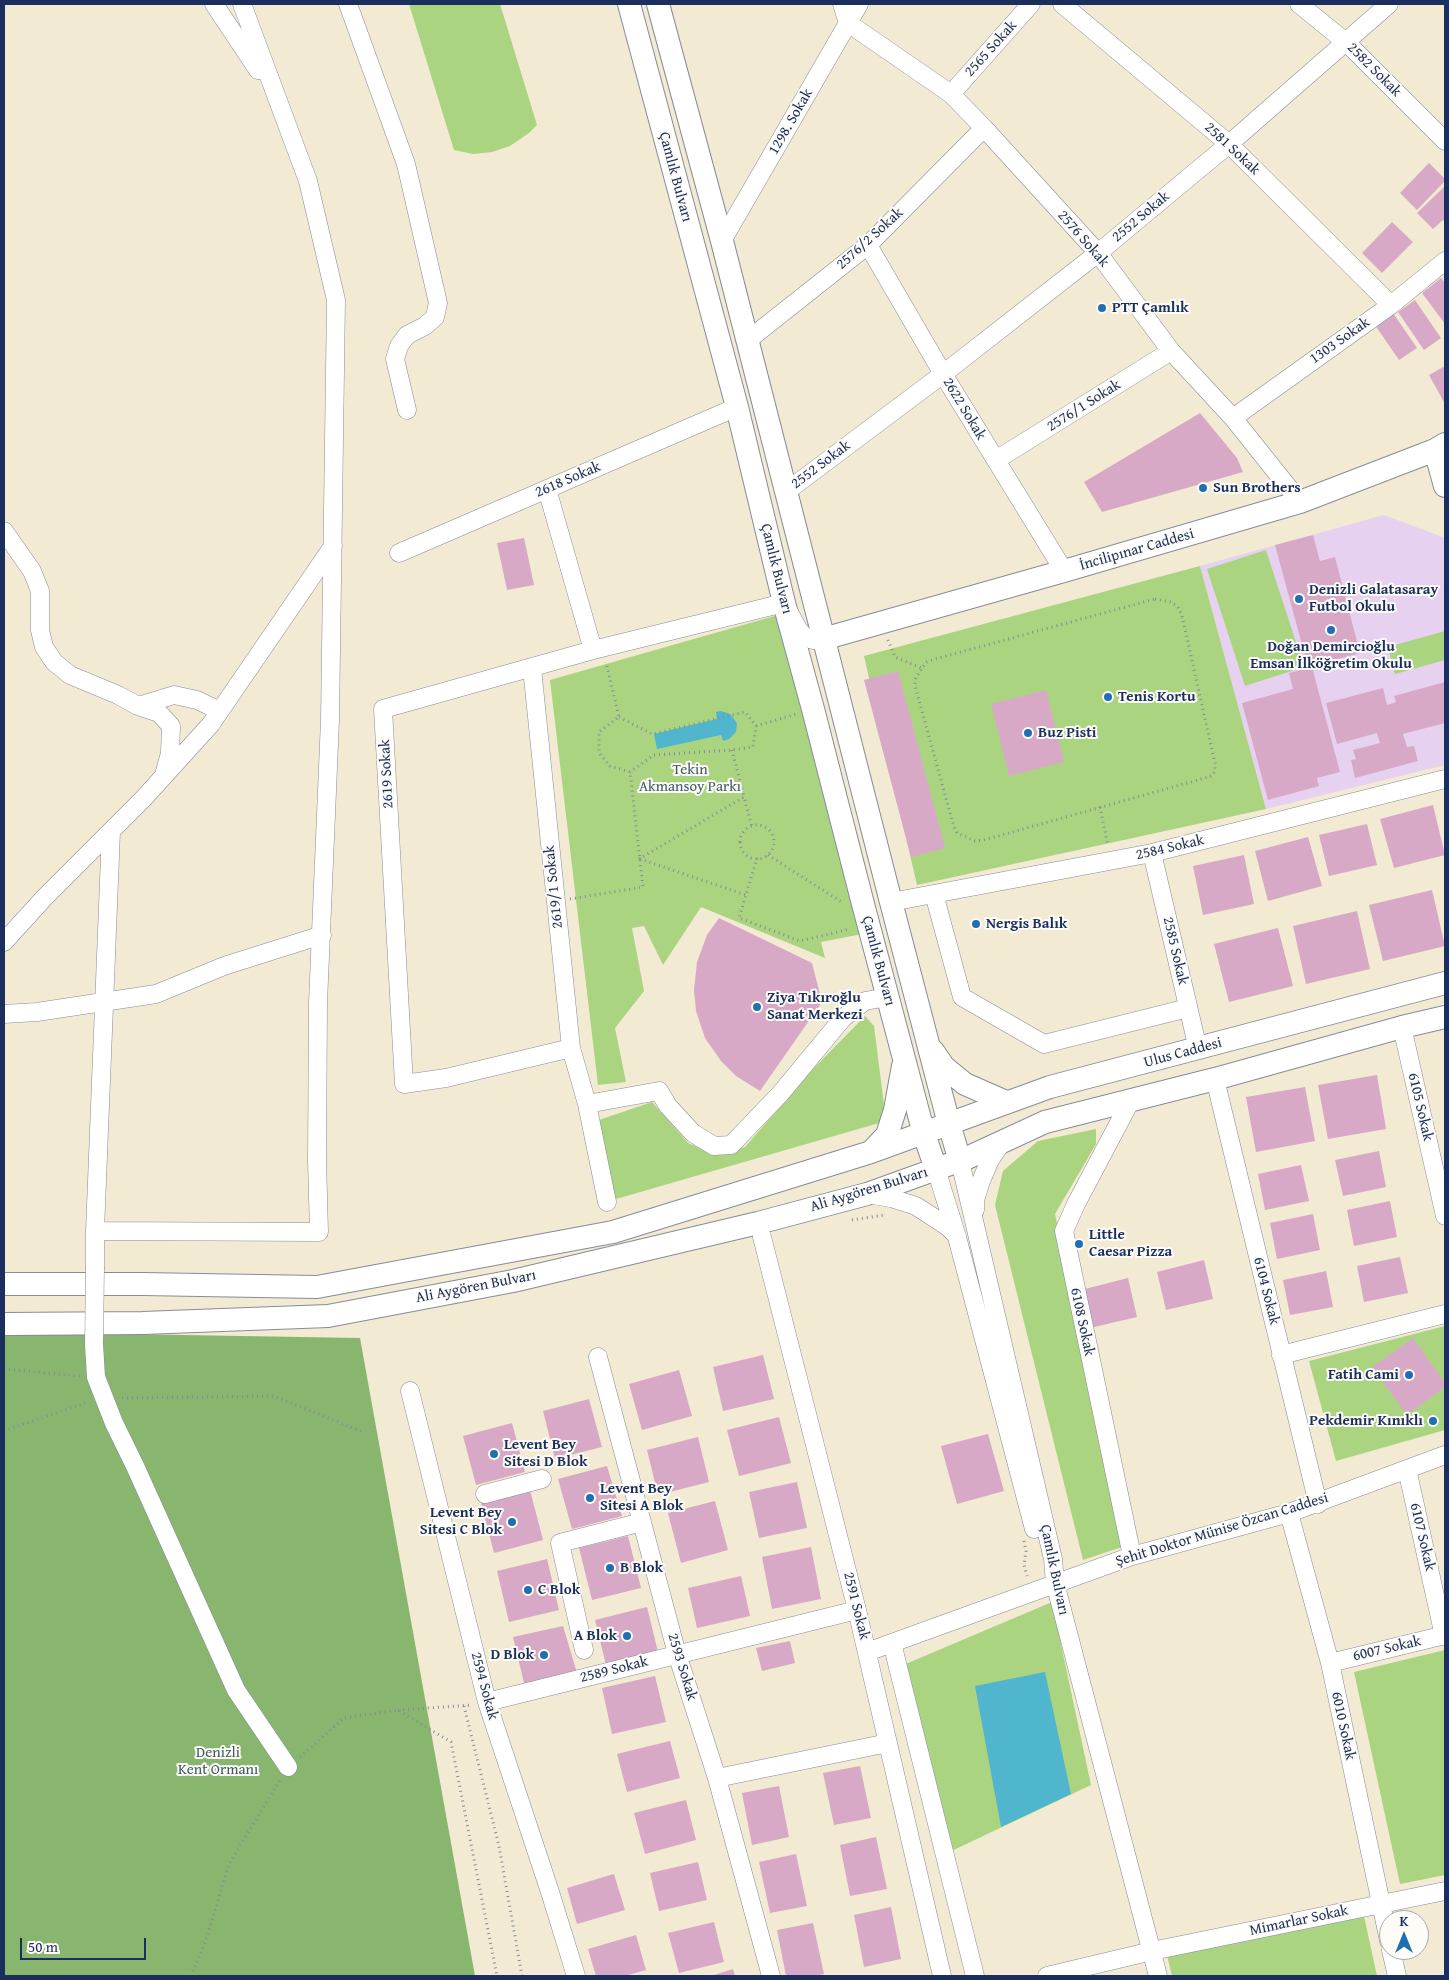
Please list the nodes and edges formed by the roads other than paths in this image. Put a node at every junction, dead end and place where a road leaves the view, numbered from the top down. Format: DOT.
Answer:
graph roads {
  1 [pos="214,4"];
  2 [pos="242,4"];
  3 [pos="348,4"];
  4 [pos="629,4"];
  5 [pos="842,4"];
  6 [pos="859,4"];
  7 [pos="1031,4"];
  8 [pos="1062,4"];
  9 [pos="1299,4"];
  10 [pos="1389,4"];
  11 [pos="661,5"];
  12 [pos="848,23"];
  13 [pos="1347,42"];
  14 [pos="952,94"];
  15 [pos="278,103"];
  16 [pos="984,128"];
  17 [pos="1445,141"];
  18 [pos="1229,144"];
  19 [pos="722,241"];
  20 [pos="868,245"];
  21 [pos="1098,253"];
  22 [pos="1445,261"];
  23 [pos="1391,305"];
  24 [pos="748,340"];
  25 [pos="1171,352"];
  26 [pos="943,374"];
  27 [pos="737,407"];
  28 [pos="407,410"];
  29 [pos="1233,418"];
  30 [pos="1440,447"];
  31 [pos="996,460"];
  32 [pos="1445,486"];
  33 [pos="547,489"];
  34 [pos="787,491"];
  35 [pos="1300,502"];
  36 [pos="4,531"];
  37 [pos="333,546"];
  38 [pos="399,553"];
  39 [pos="1064,571"];
  40 [pos="784,603"];
  41 [pos="821,629"];
  42 [pos="598,648"];
  43 [pos="532,668"];
  44 [pos="138,706"];
  45 [pos="220,711"];
  46 [pos="164,775"];
  47 [pos="1445,779"];
  48 [pos="111,831"];
  49 [pos="1152,853"];
  50 [pos="934,894"];
  51 [pos="891,902"];
  52 [pos="322,935"];
  53 [pos="4,942"];
  54 [pos="1445,983"];
  55 [pos="888,997"];
  56 [pos="104,1002"];
  57 [pos="1188,1008"];
  58 [pos="4,1014"];
  59 [pos="1445,1017"];
  60 [pos="1402,1027"];
  61 [pos="928,1044"];
  62 [pos="571,1048"];
  63 [pos="1198,1050"];
  64 [pos="904,1055"];
  65 [pos="1215,1079"];
  66 [pos="1131,1100"];
  67 [pos="1006,1102"];
  68 [pos="587,1104"];
  69 [pos="949,1124"];
  70 [pos="924,1134"];
  71 [pos="1002,1142"];
  72 [pos="871,1152"];
  73 [pos="960,1161"];
  74 [pos="936,1169"];
  75 [pos="867,1194"];
  76 [pos="607,1202"];
  77 [pos="1445,1216"];
  78 [pos="974,1221"];
  79 [pos="94,1231"];
  80 [pos="762,1237"];
  81 [pos="957,1237"];
  82 [pos="4,1284"];
  83 [pos="1445,1314"];
  84 [pos="4,1324"];
  85 [pos="1282,1354"];
  86 [pos="598,1357"];
  87 [pos="410,1391"];
  88 [pos="1445,1455"];
  89 [pos="1407,1469"];
  90 [pos="542,1479"];
  91 [pos="485,1494"];
  92 [pos="1318,1504"];
  93 [pos="1289,1513"];
  94 [pos="642,1522"];
  95 [pos="1132,1556"];
  96 [pos="1055,1583"];
  97 [pos="857,1610"];
  98 [pos="1445,1636"];
  99 [pos="892,1643"];
  100 [pos="584,1650"];
  101 [pos="867,1652"];
  102 [pos="677,1654"];
  103 [pos="1330,1663"];
  104 [pos="487,1702"];
  105 [pos="888,1743"];
  106 [pos="288,1767"];
  107 [pos="717,1778"];
  108 [pos="1445,1891"];
  109 [pos="1380,1904"];
  110 [pos="1381,1910"];
  111 [pos="1152,1952"];
  112 [pos="1393,1960"];
  113 [pos="576,1976"];
  114 [pos="771,1976"];
  115 [pos="942,1976"];
  116 [pos="975,1976"];
  117 [pos="1047,1976"];
  118 [pos="1158,1976"];
  119 [pos="1397,1976"];
  1 -- 15 [label="street"];
  2 -- 15 [label="street"];
  3 -- 28 [label="street"];
  4 -- 27 [label="main road, Çamlık Bulvarı"];
  5 -- 12 [label="street"];
  6 -- 12 [label="street, 1298. Sokak"];
  7 -- 14 [label="street, 2565 Sokak"];
  8 -- 18 [label="street, 2581 Sokak"];
  9 -- 13 [label="street, 2582 Sokak"];
  10 -- 13 [label="street, 2552 Sokak"];
  11 -- 19 [label="main road, Çamlık Bulvarı"];
  12 -- 14 [label="street, 2576 Sokak"];
  12 -- 19 [label="street, 1298. Sokak"];
  13 -- 17 [label="street, 2582 Sokak"];
  13 -- 18 [label="street, 2552 Sokak"];
  14 -- 16 [label="street, 2576 Sokak"];
  15 -- 37 [label="street"];
  16 -- 20 [label="street, 2576/2 Sokak"];
  16 -- 21 [label="street, 2576 Sokak"];
  18 -- 21 [label="street, 2552 Sokak"];
  18 -- 23 [label="street, 2581 Sokak"];
  19 -- 24 [label="main road, Çamlık Bulvarı"];
  20 -- 24 [label="street, 2576/2 Sokak"];
  20 -- 26 [label="street, 2622 Sokak"];
  21 -- 25 [label="street, 2576 Sokak"];
  21 -- 26 [label="street, 2552 Sokak"];
  22 -- 23 [label="street, 1303 Sokak"];
  23 -- 29 [label="street, 1303 Sokak"];
  24 -- 34 [label="main road, Çamlık Bulvarı"];
  25 -- 29 [label="street, 2576 Sokak"];
  25 -- 31 [label="street, 2576/1 Sokak"];
  26 -- 31 [label="street, 2622 Sokak"];
  26 -- 34 [label="street, 2552 Sokak"];
  27 -- 33 [label="street, 2618 Sokak"];
  27 -- 40 [label="main road, Çamlık Bulvarı"];
  29 -- 35 [label="street, 2576 Sokak"];
  30 -- 32 [label="main road"];
  30 -- 35 [label="main road, İncilipınar Caddesi"];
  31 -- 39 [label="street, 2622 Sokak"];
  33 -- 38 [label="street, 2618 Sokak"];
  33 -- 42 [label="street"];
  34 -- 41 [label="main road, Çamlık Bulvarı"];
  35 -- 39 [label="main road, İncilipınar Caddesi"];
  36 -- 44 [label="street"];
  37 -- 45 [label="street"];
  37 -- 52 [label="street"];
  39 -- 41 [label="main road, İncilipınar Caddesi"];
  40 -- 41 [label="street"];
  40 -- 42 [label="street, 2619 Sokak"];
  40 -- 55 [label="main road, Çamlık Bulvarı"];
  41 -- 51 [label="main road, Çamlık Bulvarı"];
  42 -- 43 [label="street, 2619 Sokak"];
  43 -- 62 [label="street, 2619/1 Sokak"];
  43 -- 62 [label="street, 2619 Sokak"];
  44 -- 45 [label="street"];
  44 -- 46 [label="street"];
  45 -- 46 [label="street"];
  46 -- 48 [label="street"];
  47 -- 49 [label="street, 2584 Sokak"];
  48 -- 53 [label="street"];
  48 -- 56 [label="street"];
  49 -- 50 [label="street, 2584 Sokak"];
  49 -- 57 [label="street, 2585 Sokak"];
  50 -- 51 [label="street, 2584 Sokak"];
  50 -- 57 [label="street"];
  51 -- 61 [label="main road, Çamlık Bulvarı"];
  52 -- 56 [label="street"];
  52 -- 79 [label="street"];
  54 -- 63 [label="main road, Ulus Caddesi"];
  55 -- 64 [label="main road, Çamlık Bulvarı"];
  55 -- 68 [label="street"];
  56 -- 58 [label="street"];
  56 -- 79 [label="street"];
  57 -- 63 [label="street, 2585 Sokak"];
  59 -- 60 [label="main road"];
  60 -- 65 [label="main road"];
  60 -- 77 [label="street, 6105 Sokak"];
  61 -- 67 [label="main road"];
  61 -- 69 [label="main road, Çamlık Bulvarı"];
  62 -- 68 [label="street, 2619/1 Sokak"];
  63 -- 67 [label="main road, Ulus Caddesi"];
  64 -- 70 [label="main road, Çamlık Bulvarı"];
  64 -- 72 [label="main road"];
  65 -- 66 [label="main road"];
  65 -- 85 [label="street, 6104 Sokak"];
  66 -- 71 [label="main road"];
  66 -- 95 [label="street, 6108 Sokak"];
  67 -- 69 [label="main road, Ulus Caddesi"];
  68 -- 76 [label="street, 2619/1 Sokak"];
  69 -- 70 [label="main road, Ulus Caddesi"];
  69 -- 73 [label="main road, Çamlık Bulvarı"];
  70 -- 72 [label="main road, Ali Aygören Bulvarı"];
  70 -- 74 [label="main road, Çamlık Bulvarı"];
  71 -- 73 [label="main road"];
  71 -- 78 [label="street"];
  72 -- 82 [label="main road, Ali Aygören Bulvarı"];
  73 -- 74 [label="main road"];
  73 -- 78 [label="street, Çamlık Bulvarı"];
  74 -- 75 [label="main road, Ali Aygören Bulvarı"];
  74 -- 81 [label="street"];
  75 -- 81 [label="street"];
  75 -- 84 [label="main road, Ali Aygören Bulvarı"];
  78 -- 96 [label="street, Çamlık Bulvarı"];
  79 -- 106 [label="street, bridge"];
  80 -- 97 [label="street, 2591 Sokak"];
  81 -- 96 [label="street"];
  83 -- 85 [label="street"];
  85 -- 92 [label="street, 6104 Sokak"];
  86 -- 94 [label="street, 2593 Sokak"];
  87 -- 104 [label="street, 2594 Sokak"];
  88 -- 89 [label="street, Şehit Doktor Münise Özcan Caddesi"];
  89 -- 92 [label="street, Şehit Doktor Münise Özcan Caddesi"];
  89 -- 98 [label="street, 6107 Sokak"];
  90 -- 91 [label="street"];
  92 -- 93 [label="street, Şehit Doktor Münise Özcan Caddesi"];
  93 -- 95 [label="street, Şehit Doktor Münise Özcan Caddesi"];
  93 -- 103 [label="street, 6010 Sokak"];
  94 -- 100 [label="street"];
  94 -- 102 [label="street, 2593 Sokak"];
  95 -- 96 [label="street, Şehit Doktor Münise Özcan Caddesi"];
  96 -- 99 [label="street, Şehit Doktor Münise Özcan Caddesi"];
  96 -- 111 [label="street, Çamlık Bulvarı"];
  97 -- 101 [label="street, 2591 Sokak"];
  97 -- 102 [label="street, 2589 Sokak"];
  98 -- 103 [label="street, 6007 Sokak"];
  99 -- 101 [label="street, Şehit Doktor Münise Özcan Caddesi"];
  99 -- 116 [label="street, 2591 Sokak"];
  101 -- 105 [label="street, 2591 Sokak"];
  102 -- 104 [label="street, 2589 Sokak"];
  102 -- 107 [label="street, 2593 Sokak"];
  103 -- 109 [label="street, 6010 Sokak"];
  104 -- 113 [label="street, 2594 Sokak"];
  105 -- 107 [label="street"];
  105 -- 115 [label="street, 2591 Sokak"];
  107 -- 114 [label="street, 2593 Sokak"];
  108 -- 109 [label="street, Mimarlar Sokak"];
  109 -- 110 [label="street, 6010 Sokak"];
  109 -- 111 [label="street, Mimarlar Sokak"];
  111 -- 117 [label="street, Mimarlar Sokak"];
  111 -- 118 [label="street, Çamlık Bulvarı"];
  112 -- 119 [label="street"];
}
